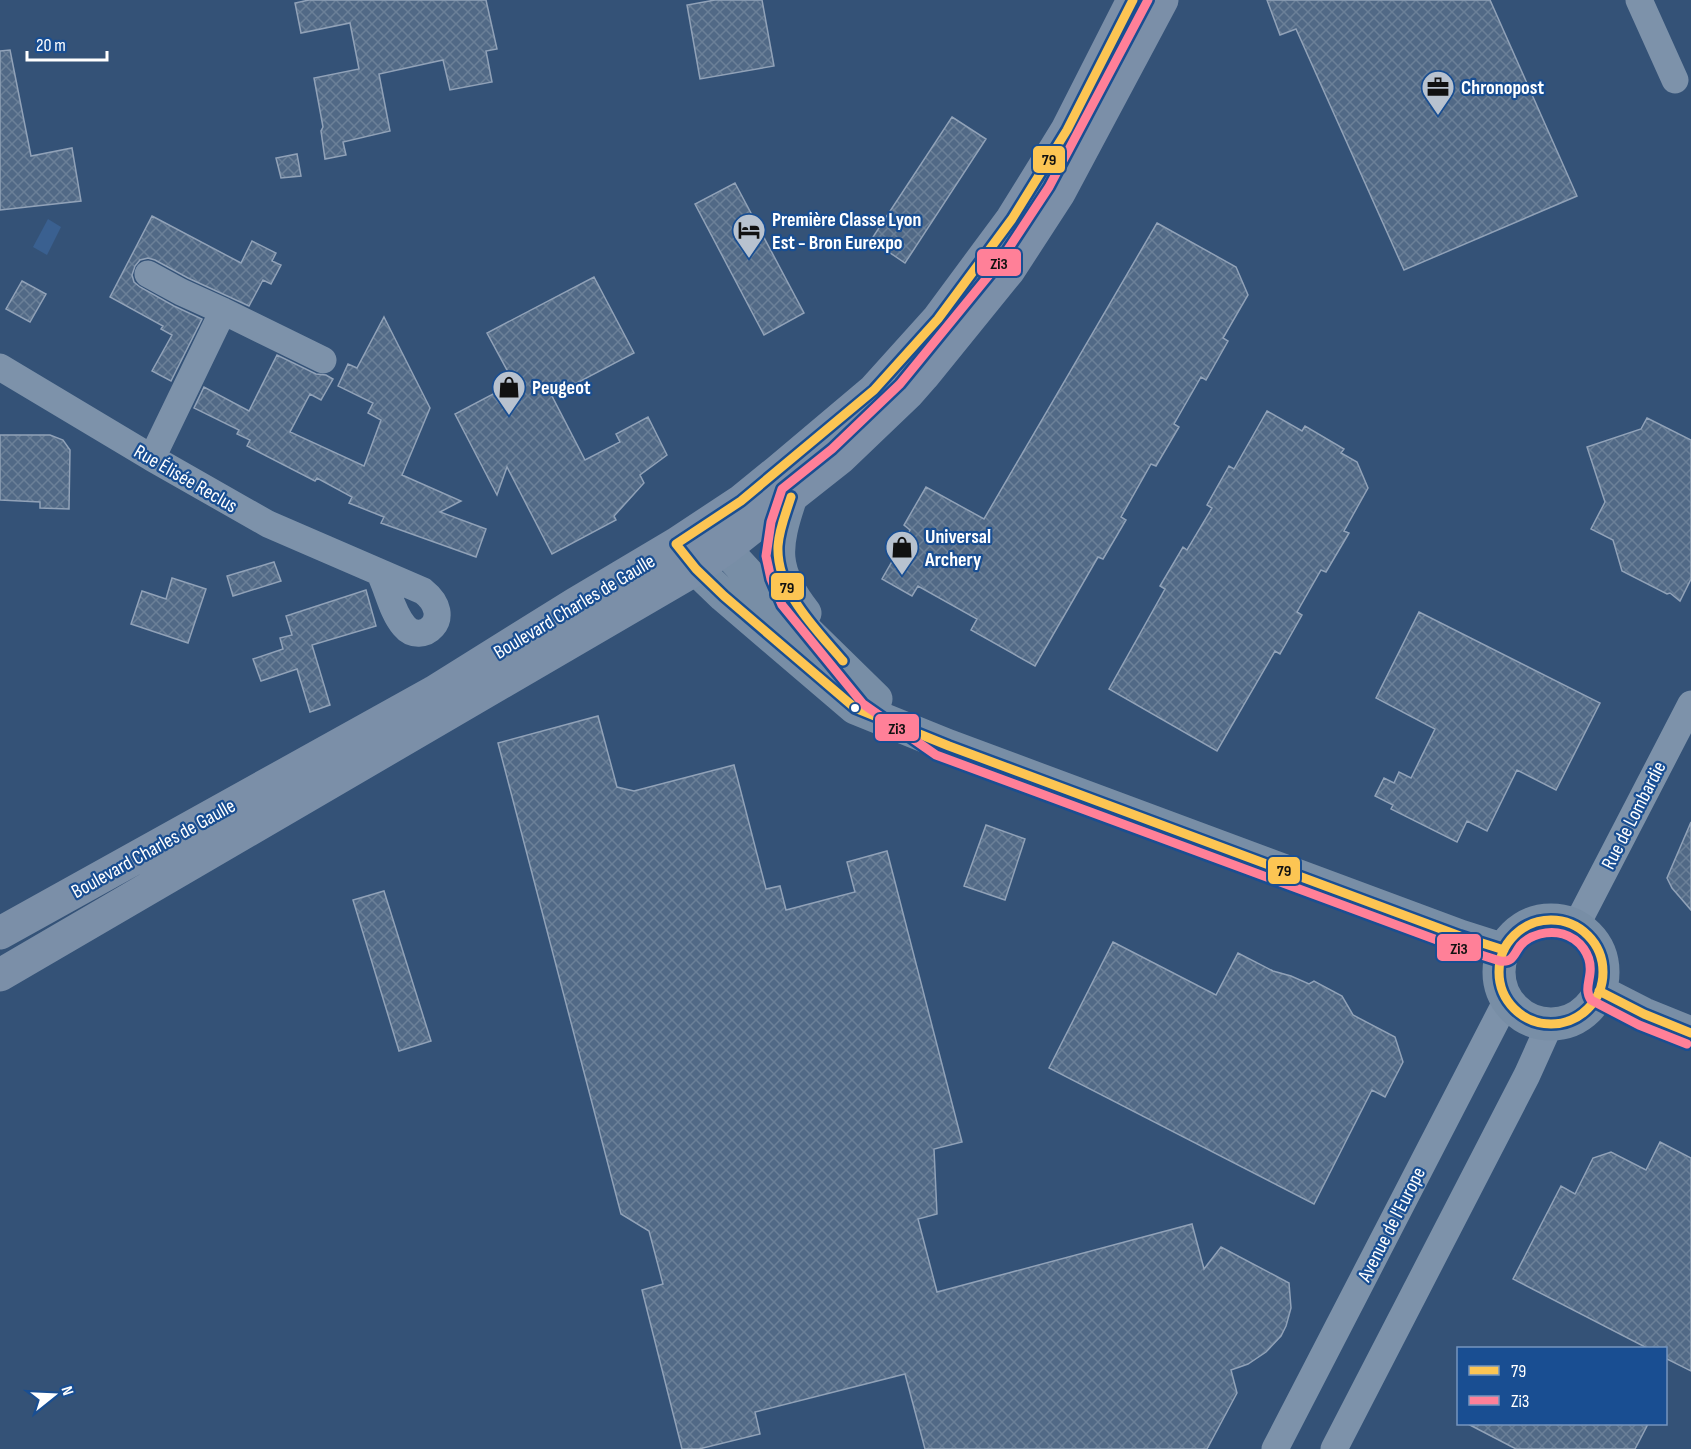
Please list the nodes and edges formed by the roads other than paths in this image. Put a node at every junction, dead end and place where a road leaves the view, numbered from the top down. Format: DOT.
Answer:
graph roads {
  1 [pos="1133,0"];
  2 [pos="1162,0"];
  3 [pos="1639,0"];
  4 [pos="1675,80"];
  5 [pos="148,274"];
  6 [pos="224,311"];
  7 [pos="323,360"];
  8 [pos="0,367"];
  9 [pos="152,458"];
  10 [pos="791,497"];
  11 [pos="715,537"];
  12 [pos="686,556"];
  13 [pos="380,574"];
  14 [pos="872,696"];
  15 [pos="1691,704"];
  16 [pos="941,744"];
  17 [pos="1576,926"];
  18 [pos="0,933"];
  19 [pos="1504,950"];
  20 [pos="0,975"];
  21 [pos="1599,991"];
  22 [pos="1507,1000"];
  23 [pos="1550,1024"];
  24 [pos="1691,1034"];
  25 [pos="1275,1449"];
  26 [pos="1334,1449"];
  1 -- 11 [label="main road, Boulevard Charles de Gaulle"];
  2 -- 10 [label="main road, Boulevard Charles de Gaulle"];
  3 -- 4 [label="street"];
  5 -- 6 [label="street"];
  6 -- 7 [label="street"];
  6 -- 9 [label="street"];
  8 -- 9 [label="street, Rue Élisée Reclus"];
  9 -- 13 [label="street, Rue Élisée Reclus"];
  10 -- 11 [label="main road, Boulevard Charles de Gaulle"];
  10 -- 14 [label="street"];
  11 -- 12 [label="main road, Boulevard Charles de Gaulle"];
  11 -- 14 [label="street"];
  12 -- 16 [label="street"];
  12 -- 18 [label="main road, Boulevard Charles de Gaulle"];
  12 -- 20 [label="main road"];
  14 -- 16 [label="street"];
  15 -- 17 [label="street, Rue de Lombardie"];
  16 -- 19 [label="street"];
  17 -- 19 [label="street"];
  17 -- 21 [label="street"];
  19 -- 22 [label="street"];
  21 -- 23 [label="street"];
  21 -- 24 [label="street"];
  22 -- 23 [label="street"];
  22 -- 25 [label="street, Avenue de l'Europe"];
  23 -- 26 [label="street"];
}
